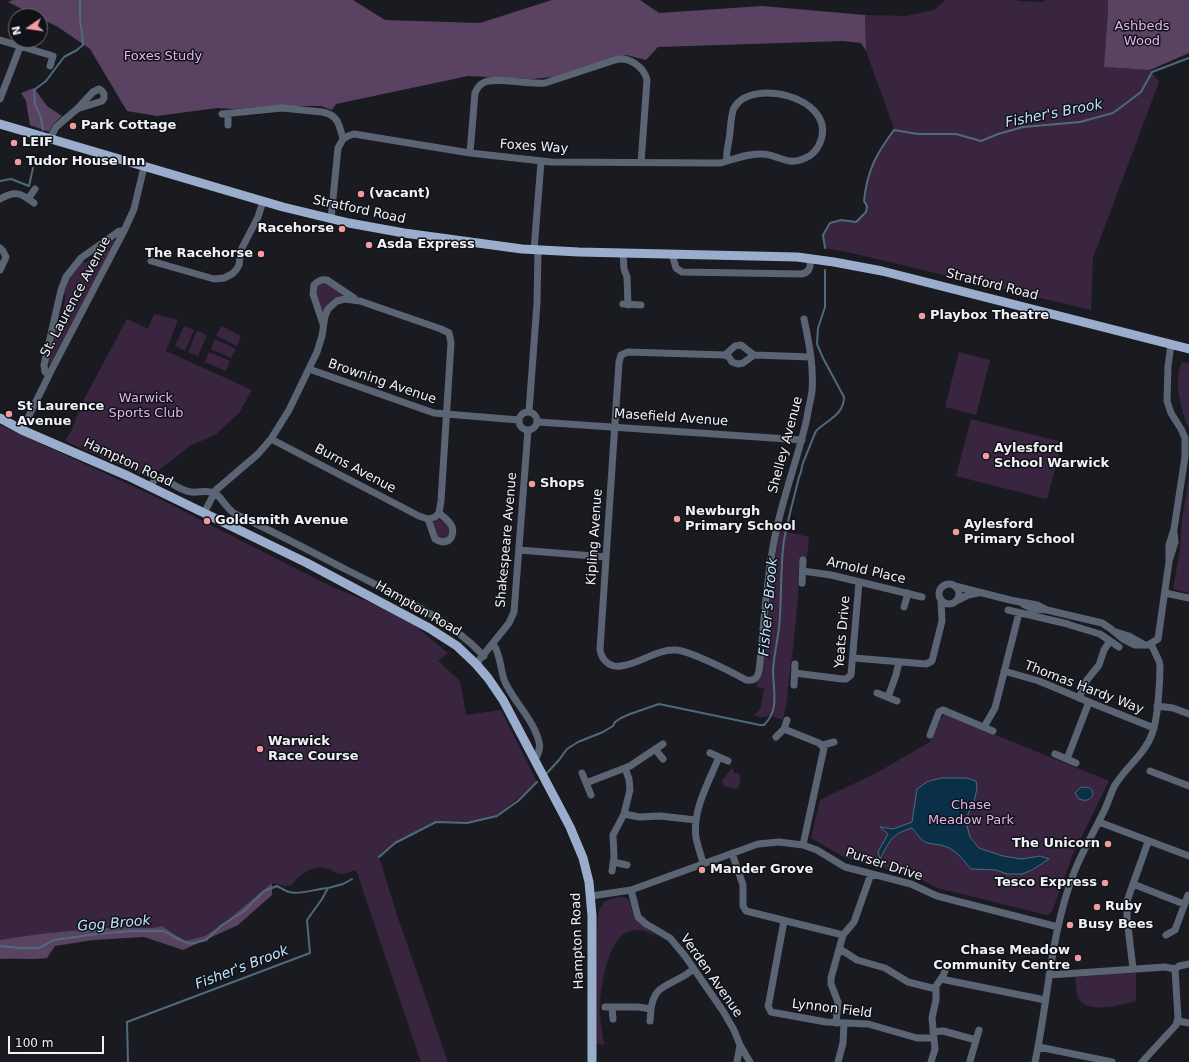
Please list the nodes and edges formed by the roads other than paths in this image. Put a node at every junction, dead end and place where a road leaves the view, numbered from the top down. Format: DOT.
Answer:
graph roads {
  1 [pos="20,48"];
  2 [pos="24,48"];
  3 [pos="50,66"];
  4 [pos="0,99"];
  5 [pos="77,109"];
  6 [pos="0,124"];
  7 [pos="228,125"];
  8 [pos="50,139"];
  9 [pos="343,139"];
  10 [pos="470,153"];
  11 [pos="727,161"];
  12 [pos="541,162"];
  13 [pos="641,163"];
  14 [pos="144,167"];
  15 [pos="35,189"];
  16 [pos="0,199"];
  17 [pos="263,201"];
  18 [pos="331,219"];
  19 [pos="124,231"];
  20 [pos="0,248"];
  21 [pos="536,250"];
  22 [pos="623,253"];
  23 [pos="672,254"];
  24 [pos="810,258"];
  25 [pos="151,261"];
  26 [pos="0,270"];
  27 [pos="360,301"];
  28 [pos="641,305"];
  29 [pos="804,319"];
  30 [pos="324,326"];
  31 [pos="1170,345"];
  32 [pos="1189,349"];
  33 [pos="725,355"];
  34 [pos="754,355"];
  35 [pos="811,358"];
  36 [pos="309,369"];
  37 [pos="49,374"];
  38 [pos="529,411"];
  39 [pos="446,415"];
  40 [pos="0,418"];
  41 [pos="519,420"];
  42 [pos="538,422"];
  43 [pos="614,426"];
  44 [pos="22,430"];
  45 [pos="528,430"];
  46 [pos="271,439"];
  47 [pos="802,440"];
  48 [pos="150,487"];
  49 [pos="214,493"];
  50 [pos="204,513"];
  51 [pos="439,513"];
  52 [pos="428,519"];
  53 [pos="519,550"];
  54 [pos="606,557"];
  55 [pos="804,560"];
  56 [pos="803,571"];
  57 [pos="860,582"];
  58 [pos="802,583"];
  59 [pos="955,586"];
  60 [pos="908,593"];
  61 [pos="981,593"];
  62 [pos="1165,593"];
  63 [pos="922,596"];
  64 [pos="1189,598"];
  65 [pos="941,600"];
  66 [pos="955,602"];
  67 [pos="904,607"];
  68 [pos="1008,610"];
  69 [pos="1019,613"];
  70 [pos="942,622"];
  71 [pos="1110,641"];
  72 [pos="493,644"];
  73 [pos="1148,645"];
  74 [pos="1119,647"];
  75 [pos="600,649"];
  76 [pos="484,656"];
  77 [pos="854,658"];
  78 [pos="899,662"];
  79 [pos="476,664"];
  80 [pos="795,664"];
  81 [pos="1004,671"];
  82 [pos="795,673"];
  83 [pos="794,685"];
  84 [pos="877,693"];
  85 [pos="888,697"];
  86 [pos="1079,698"];
  87 [pos="897,701"];
  88 [pos="1089,702"];
  89 [pos="1157,706"];
  90 [pos="1189,714"];
  91 [pos="787,720"];
  92 [pos="984,727"];
  93 [pos="1154,728"];
  94 [pos="784,729"];
  95 [pos="993,731"];
  96 [pos="930,735"];
  97 [pos="776,737"];
  98 [pos="834,742"];
  99 [pos="663,744"];
  100 [pos="823,745"];
  101 [pos="655,749"];
  102 [pos="710,753"];
  103 [pos="1055,754"];
  104 [pos="719,757"];
  105 [pos="663,759"];
  106 [pos="1067,759"];
  107 [pos="535,760"];
  108 [pos="728,761"];
  109 [pos="1076,763"];
  110 [pos="625,768"];
  111 [pos="1150,771"];
  112 [pos="582,773"];
  113 [pos="586,783"];
  114 [pos="1189,786"];
  115 [pos="591,795"];
  116 [pos="624,814"];
  117 [pos="696,820"];
  118 [pos="1098,822"];
  119 [pos="1148,842"];
  120 [pos="803,845"];
  121 [pos="732,853"];
  122 [pos="1189,856"];
  123 [pos="613,862"];
  124 [pos="703,863"];
  125 [pos="627,865"];
  126 [pos="612,871"];
  127 [pos="871,874"];
  128 [pos="1133,884"];
  129 [pos="631,890"];
  130 [pos="1188,895"];
  131 [pos="591,896"];
  132 [pos="1184,904"];
  133 [pos="784,921"];
  134 [pos="1058,927"];
  135 [pos="843,935"];
  136 [pos="1166,935"];
  137 [pos="840,949"];
  138 [pos="1189,964"];
  139 [pos="946,968"];
  140 [pos="694,969"];
  141 [pos="1133,969"];
  142 [pos="1175,969"];
  143 [pos="1049,975"];
  144 [pos="941,979"];
  145 [pos="936,989"];
  146 [pos="1045,1000"];
  147 [pos="651,1009"];
  148 [pos="613,1019"];
  149 [pos="650,1021"];
  150 [pos="1178,1021"];
  151 [pos="840,1023"];
  152 [pos="1189,1023"];
  153 [pos="979,1030"];
  154 [pos="934,1035"];
  155 [pos="976,1040"];
  156 [pos="740,1045"];
  157 [pos="1038,1047"];
  158 [pos="970,1061"];
  159 [pos="1102,1061"];
  160 [pos="592,1062"];
  161 [pos="737,1062"];
  162 [pos="750,1062"];
  163 [pos="838,1062"];
  164 [pos="931,1062"];
  165 [pos="1036,1062"];
  166 [pos="1112,1062"];
  167 [pos="1142,1062"];
  1 -- 4 [label="street"];
  2 -- 3 [label="street"];
  5 -- 8 [label="street"];
  6 -- 8 [label="main road, Stratford Road"];
  7 -- 9 [label="street"];
  8 -- 14 [label="main road, Stratford Road"];
  9 -- 10 [label="street, Foxes Way"];
  9 -- 18 [label="street"];
  10 -- 12 [label="street, Foxes Way"];
  10 -- 13 [label="street"];
  11 -- 11 [label="street, Foxes Way"];
  11 -- 13 [label="street, Foxes Way"];
  12 -- 13 [label="street, Foxes Way"];
  12 -- 21 [label="street"];
  14 -- 17 [label="main road, Stratford Road"];
  14 -- 19 [label="street, St. Laurence Avenue"];
  15 -- 16 [label="street"];
  17 -- 18 [label="main road, Stratford Road"];
  17 -- 25 [label="street"];
  18 -- 21 [label="main road, Stratford Road"];
  19 -- 37 [label="street, St. Laurence Avenue"];
  19 -- 37 [label="street, St. Laurence Avenue"];
  20 -- 26 [label="street"];
  21 -- 22 [label="main road, Stratford Road"];
  21 -- 38 [label="street"];
  22 -- 23 [label="main road, Stratford Road"];
  22 -- 28 [label="street"];
  23 -- 24 [label="main road, Stratford Road"];
  23 -- 24 [label="street"];
  24 -- 31 [label="main road, Stratford Road"];
  27 -- 30 [label="street"];
  27 -- 30 [label="street"];
  27 -- 39 [label="street"];
  29 -- 35 [label="street, Shelley Avenue"];
  30 -- 36 [label="street"];
  31 -- 32 [label="main road, Stratford Road"];
  31 -- 62 [label="street"];
  33 -- 34 [label="street"];
  33 -- 34 [label="street"];
  33 -- 43 [label="street, Kipling Avenue"];
  34 -- 35 [label="street"];
  35 -- 47 [label="street, Shelley Avenue"];
  36 -- 39 [label="street, Browning Avenue"];
  36 -- 46 [label="street"];
  37 -- 44 [label="street, St. Laurence Avenue"];
  38 -- 41 [label="street"];
  38 -- 42 [label="street"];
  39 -- 41 [label="street, Browning Avenue"];
  39 -- 51 [label="street"];
  40 -- 44 [label="main road, Hampton Road"];
  41 -- 45 [label="street"];
  42 -- 43 [label="street, Masefield Avenue"];
  42 -- 45 [label="street"];
  43 -- 47 [label="street, Masefield Avenue"];
  43 -- 54 [label="street, Kipling Avenue"];
  44 -- 48 [label="main road, Hampton Road"];
  45 -- 53 [label="street, Shakespeare Avenue"];
  46 -- 49 [label="street"];
  46 -- 52 [label="street, Burns Avenue"];
  47 -- 75 [label="street, Shelley Avenue"];
  48 -- 49 [label="street"];
  48 -- 50 [label="main road, Hampton Road"];
  49 -- 50 [label="street"];
  49 -- 76 [label="street, Hampton Road"];
  50 -- 79 [label="main road, Hampton Road"];
  51 -- 52 [label="street"];
  51 -- 52 [label="street"];
  53 -- 54 [label="street"];
  53 -- 72 [label="street, Shakespeare Avenue"];
  54 -- 75 [label="street, Kipling Avenue"];
  55 -- 56 [label="street"];
  56 -- 57 [label="street, Arnold Place"];
  56 -- 58 [label="street"];
  57 -- 60 [label="street, Arnold Place"];
  57 -- 77 [label="street, Yeats Drive"];
  59 -- 61 [label="street"];
  59 -- 65 [label="street"];
  59 -- 66 [label="street"];
  60 -- 63 [label="street, Arnold Place"];
  60 -- 67 [label="street"];
  61 -- 66 [label="street"];
  61 -- 73 [label="street"];
  62 -- 64 [label="street"];
  62 -- 73 [label="street"];
  65 -- 66 [label="street"];
  65 -- 70 [label="street"];
  66 -- 70 [label="street"];
  68 -- 69 [label="street"];
  69 -- 71 [label="street"];
  69 -- 81 [label="street"];
  70 -- 78 [label="street"];
  71 -- 74 [label="street"];
  71 -- 86 [label="street"];
  72 -- 76 [label="street, Shakespeare Avenue"];
  72 -- 107 [label="street"];
  73 -- 89 [label="street"];
  76 -- 79 [label="street, Shakespeare Avenue"];
  77 -- 78 [label="street"];
  77 -- 82 [label="street, Yeats Drive"];
  78 -- 85 [label="street"];
  79 -- 107 [label="main road, Hampton Road"];
  80 -- 82 [label="street"];
  81 -- 86 [label="street, Thomas Hardy Way"];
  81 -- 92 [label="street"];
  82 -- 83 [label="street"];
  84 -- 85 [label="street"];
  85 -- 87 [label="street"];
  86 -- 88 [label="street, Thomas Hardy Way"];
  88 -- 93 [label="street, Thomas Hardy Way"];
  88 -- 106 [label="street"];
  89 -- 90 [label="street"];
  89 -- 93 [label="street"];
  91 -- 94 [label="street"];
  92 -- 95 [label="street"];
  92 -- 96 [label="street"];
  93 -- 118 [label="street"];
  94 -- 97 [label="street"];
  94 -- 100 [label="street"];
  98 -- 100 [label="street"];
  99 -- 101 [label="street"];
  100 -- 120 [label="street"];
  101 -- 105 [label="street"];
  101 -- 110 [label="street"];
  102 -- 104 [label="street"];
  103 -- 106 [label="street"];
  104 -- 108 [label="street"];
  104 -- 117 [label="street"];
  106 -- 109 [label="street"];
  107 -- 131 [label="main road, Hampton Road"];
  110 -- 113 [label="street"];
  110 -- 116 [label="street"];
  111 -- 114 [label="street"];
  112 -- 113 [label="street"];
  113 -- 115 [label="street"];
  116 -- 117 [label="street"];
  116 -- 123 [label="street"];
  117 -- 124 [label="street"];
  118 -- 119 [label="street"];
  118 -- 134 [label="street"];
  119 -- 122 [label="street"];
  119 -- 128 [label="street"];
  120 -- 121 [label="street, Purser Drive"];
  120 -- 127 [label="street, Purser Drive"];
  121 -- 124 [label="street, Purser Drive"];
  121 -- 133 [label="street"];
  123 -- 125 [label="street"];
  123 -- 126 [label="street"];
  124 -- 129 [label="street, Purser Drive"];
  127 -- 134 [label="street, Purser Drive"];
  127 -- 135 [label="street"];
  128 -- 132 [label="street"];
  128 -- 141 [label="street"];
  129 -- 131 [label="street, Purser Drive"];
  129 -- 140 [label="street, Verden Avenue"];
  130 -- 132 [label="street"];
  131 -- 160 [label="main road, Hampton Road"];
  132 -- 136 [label="street"];
  133 -- 135 [label="street"];
  133 -- 151 [label="street, Lynnon Field"];
  134 -- 143 [label="street"];
  135 -- 137 [label="street"];
  137 -- 145 [label="street"];
  137 -- 151 [label="street"];
  138 -- 142 [label="street"];
  139 -- 144 [label="street"];
  140 -- 147 [label="street"];
  140 -- 156 [label="street, Verden Avenue"];
  141 -- 142 [label="street"];
  141 -- 143 [label="street"];
  142 -- 150 [label="street"];
  143 -- 146 [label="street"];
  144 -- 145 [label="street"];
  144 -- 146 [label="street"];
  145 -- 154 [label="street"];
  146 -- 157 [label="street"];
  147 -- 148 [label="street"];
  147 -- 149 [label="street"];
  150 -- 152 [label="street"];
  150 -- 167 [label="street"];
  151 -- 154 [label="street, Lynnon Field"];
  151 -- 163 [label="street"];
  153 -- 155 [label="street"];
  154 -- 155 [label="street, Lynnon Field"];
  154 -- 164 [label="street"];
  155 -- 158 [label="street"];
  156 -- 161 [label="street"];
  156 -- 162 [label="street, Verden Avenue"];
  157 -- 159 [label="street"];
  157 -- 165 [label="street"];
  159 -- 166 [label="street"];
}
